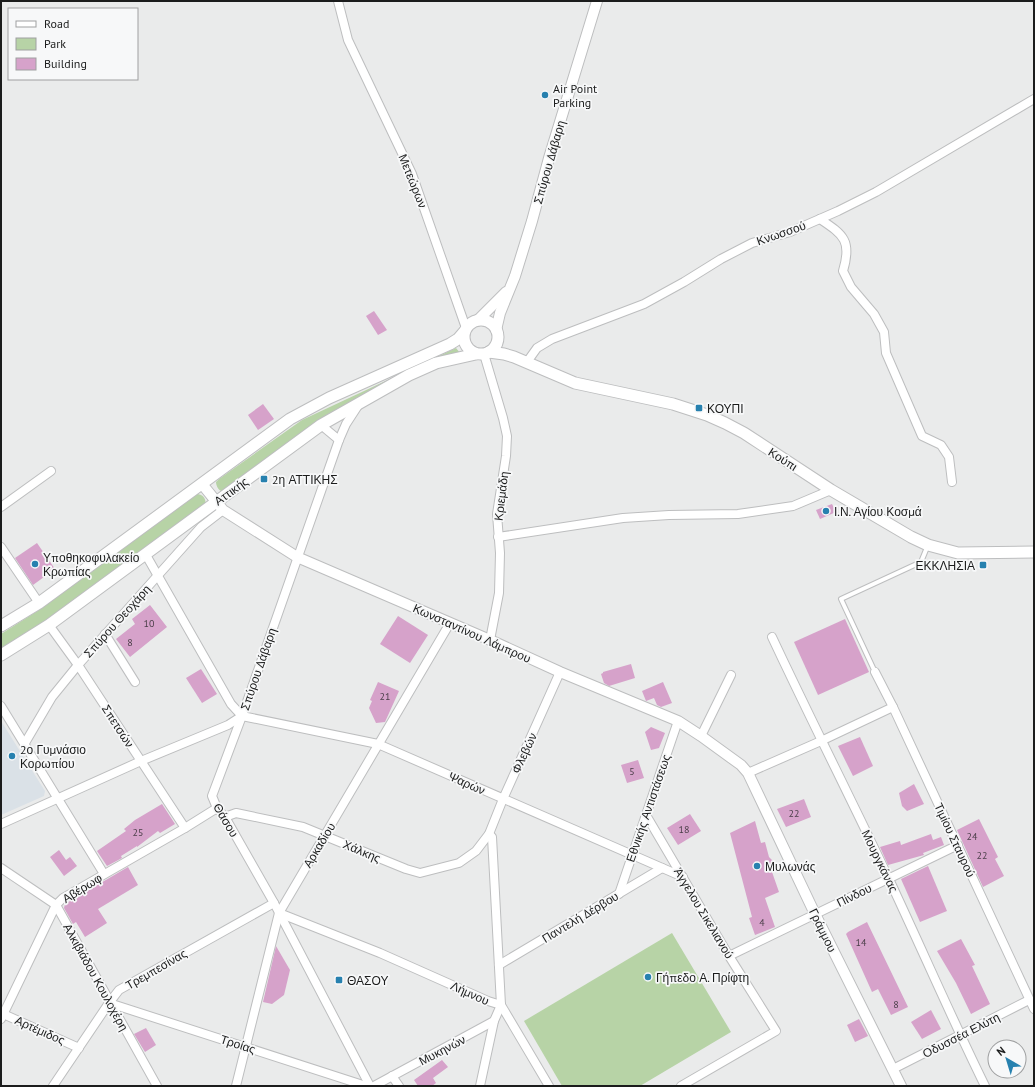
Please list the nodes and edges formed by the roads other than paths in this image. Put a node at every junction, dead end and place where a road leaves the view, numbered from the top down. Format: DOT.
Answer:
graph roads {
  1 [pos="338,1"];
  2 [pos="597,1"];
  3 [pos="1034,99"];
  4 [pos="820,219"];
  5 [pos="515,276"];
  6 [pos="478,320"];
  7 [pos="465,330"];
  8 [pos="497,332"];
  9 [pos="483,353"];
  10 [pos="527,362"];
  11 [pos="360,402"];
  12 [pos="321,426"];
  13 [pos="339,440"];
  14 [pos="51,471"];
  15 [pos="952,482"];
  16 [pos="202,484"];
  17 [pos="831,490"];
  18 [pos="220,506"];
  19 [pos="1,507"];
  20 [pos="498,537"];
  21 [pos="928,545"];
  22 [pos="1,547"];
  23 [pos="1034,552"];
  24 [pos="146,555"];
  25 [pos="297,557"];
  26 [pos="158,575"];
  27 [pos="39,602"];
  28 [pos="450,623"];
  29 [pos="49,625"];
  30 [pos="1,626"];
  31 [pos="105,634"];
  32 [pos="772,637"];
  33 [pos="490,640"];
  34 [pos="1,655"];
  35 [pos="78,665"];
  36 [pos="560,672"];
  37 [pos="875,672"];
  38 [pos="731,674"];
  39 [pos="135,682"];
  40 [pos="1,706"];
  41 [pos="893,707"];
  42 [pos="242,716"];
  43 [pos="678,721"];
  44 [pos="701,736"];
  45 [pos="821,741"];
  46 [pos="25,743"];
  47 [pos="378,744"];
  48 [pos="141,761"];
  49 [pos="748,774"];
  50 [pos="59,798"];
  51 [pos="503,799"];
  52 [pos="217,808"];
  53 [pos="646,815"];
  54 [pos="225,817"];
  55 [pos="1,824"];
  56 [pos="185,828"];
  57 [pos="489,834"];
  58 [pos="325,836"];
  59 [pos="958,845"];
  60 [pos="631,855"];
  61 [pos="1,868"];
  62 [pos="662,868"];
  63 [pos="104,874"];
  64 [pos="683,877"];
  65 [pos="889,878"];
  66 [pos="618,894"];
  67 [pos="274,902"];
  68 [pos="56,905"];
  69 [pos="279,913"];
  70 [pos="815,914"];
  71 [pos="729,956"];
  72 [pos="499,965"];
  73 [pos="1029,1000"];
  74 [pos="109,1003"];
  75 [pos="501,1005"];
  76 [pos="1034,1010"];
  77 [pos="2,1016"];
  78 [pos="494,1021"];
  79 [pos="960,1035"];
  80 [pos="246,1047"];
  81 [pos="79,1048"];
  82 [pos="892,1069"];
  83 [pos="392,1076"];
  84 [pos="692,1084"];
  85 [pos="53,1086"];
  86 [pos="157,1086"];
  87 [pos="236,1086"];
  88 [pos="366,1086"];
  89 [pos="370,1086"];
  90 [pos="374,1086"];
  91 [pos="399,1086"];
  92 [pos="480,1086"];
  93 [pos="549,1086"];
  94 [pos="681,1086"];
  95 [pos="901,1086"];
  96 [pos="985,1086"];
  1 -- 7 [label="street, Μετεώρων"];
  2 -- 5 [label="street, Σπύρου Δάβαρη"];
  3 -- 4 [label="street, Κνωσσού"];
  4 -- 10 [label="street, Κνωσσού"];
  4 -- 15 [label="street"];
  5 -- 6 [label="street, Σπύρου Δάβαρη"];
  5 -- 8 [label="street, Σπύρου Δάβαρη"];
  6 -- 7 [label="main road"];
  6 -- 8 [label="main road"];
  7 -- 9 [label="main road"];
  7 -- 16 [label="main road, Αττικής"];
  8 -- 9 [label="main road"];
  8 -- 10 [label="main road"];
  9 -- 10 [label="main road"];
  9 -- 11 [label="main road, Αττικής"];
  9 -- 20 [label="street, Κριεμάδη"];
  10 -- 17 [label="main road, Κούπι"];
  11 -- 12 [label="main road, Αττικής"];
  11 -- 13 [label="street, Σπύρου Δάβαρη"];
  12 -- 13 [label="street"];
  12 -- 18 [label="main road, Αττικής"];
  13 -- 25 [label="street, Σπύρου Δάβαρη"];
  14 -- 19 [label="street"];
  16 -- 18 [label="street, Κωνσταντίνου Λάμπρου"];
  16 -- 27 [label="main road, Αττικής"];
  17 -- 20 [label="street"];
  17 -- 21 [label="main road, Κούπι"];
  18 -- 24 [label="main road, Αττικής"];
  18 -- 25 [label="street, Κωνσταντίνου Λάμπρου"];
  18 -- 26 [label="street, Σπύρου Θεοχάρη"];
  20 -- 33 [label="street, Κριεμάδη"];
  21 -- 23 [label="main road, Κούπι"];
  21 -- 37 [label="lane"];
  22 -- 27 [label="street"];
  24 -- 26 [label="street"];
  24 -- 29 [label="main road, Αττικής"];
  25 -- 28 [label="street, Κωνσταντίνου Λάμπρου"];
  25 -- 42 [label="street, Σπύρου Δάβαρη"];
  26 -- 31 [label="street, Σπύρου Θεοχάρη"];
  26 -- 42 [label="street"];
  27 -- 30 [label="main road, Αττικής"];
  28 -- 33 [label="street, Κωνσταντίνου Λάμπρου"];
  28 -- 47 [label="street, Αρκαδίου"];
  29 -- 34 [label="main road, Αττικής"];
  29 -- 35 [label="street, Σπετσών"];
  31 -- 35 [label="street, Σπύρου Θεοχάρη"];
  31 -- 39 [label="street"];
  32 -- 45 [label="street, Μουργκάνας"];
  33 -- 36 [label="street, Κωνσταντίνου Λάμπρου"];
  35 -- 46 [label="street, Σπύρου Θεοχάρη"];
  35 -- 48 [label="street, Σπετσών"];
  36 -- 43 [label="street, Κωνσταντίνου Λάμπρου"];
  36 -- 51 [label="street, Φλεβών"];
  37 -- 41 [label="street, Τιμίου Σταυρού"];
  38 -- 44 [label="street"];
  40 -- 46 [label="street"];
  41 -- 45 [label="street"];
  41 -- 59 [label="street, Τιμίου Σταυρού"];
  42 -- 47 [label="street, Ψαρών"];
  42 -- 48 [label="street, Σπύρου Δάβαρη"];
  42 -- 52 [label="street, Θάσου"];
  43 -- 44 [label="street, Κωνσταντίνου Λάμπρου"];
  43 -- 53 [label="street, Εθνικής Αντιστάσεως"];
  44 -- 49 [label="street, Κωνσταντίνου Λάμπρου"];
  45 -- 49 [label="street"];
  45 -- 65 [label="street, Μουργκάνας"];
  46 -- 50 [label="street"];
  47 -- 51 [label="street, Ψαρών"];
  47 -- 58 [label="street, Αρκαδίου"];
  48 -- 50 [label="street, Σπύρου Δάβαρη"];
  48 -- 56 [label="street, Σπετσών"];
  49 -- 70 [label="street, Γράμμου"];
  50 -- 55 [label="street, Σπύρου Δάβαρη"];
  50 -- 63 [label="street"];
  51 -- 57 [label="street, Φλεβών"];
  51 -- 60 [label="street, Ψαρών"];
  52 -- 54 [label="street, Θάσου"];
  52 -- 56 [label="street, Αβέρωφ"];
  53 -- 60 [label="street, Εθνικής Αντιστάσεως"];
  53 -- 64 [label="street, Άγγελου Σικελιανού"];
  54 -- 58 [label="street, Χάλκης"];
  54 -- 67 [label="street, Θάσου"];
  56 -- 63 [label="street, Αβέρωφ"];
  57 -- 58 [label="street, Χάλκης"];
  57 -- 72 [label="street, Λήμνου"];
  58 -- 69 [label="street, Αρκαδίου"];
  59 -- 65 [label="street, Πίνδου"];
  59 -- 73 [label="street, Τιμίου Σταυρού"];
  60 -- 62 [label="street, Ψαρών"];
  60 -- 66 [label="street, Εθνικής Αντιστάσεως"];
  61 -- 68 [label="street, Αλκιβιάδου Κουλοχέρη"];
  62 -- 64 [label="street, Ψαρών"];
  62 -- 66 [label="street, Παντελή Δέρβου"];
  63 -- 68 [label="street, Αβέρωφ"];
  64 -- 71 [label="street, Άγγελου Σικελιανού"];
  65 -- 70 [label="street, Πίνδου"];
  65 -- 79 [label="street, Μουργκάνας"];
  66 -- 72 [label="street, Παντελή Δέρβου"];
  67 -- 69 [label="street, Θάσου"];
  67 -- 74 [label="street, Τρεμπεσίνας"];
  68 -- 74 [label="street, Αλκιβιάδου Κουλοχέρη"];
  68 -- 77 [label="street, Αβέρωφ"];
  69 -- 75 [label="street, Λήμνου"];
  69 -- 80 [label="street, Αρκαδίου"];
  69 -- 89 [label="street, Θάσου"];
  70 -- 71 [label="street, Πίνδου"];
  70 -- 82 [label="street, Γράμμου"];
  71 -- 84 [label="street, Άγγελου Σικελιανού"];
  72 -- 75 [label="street, Λήμνου"];
  73 -- 76 [label="street, Τιμίου Σταυρού"];
  73 -- 79 [label="street, Οδυσσέα Ελύτη"];
  74 -- 80 [label="street, Τροίας"];
  74 -- 81 [label="street, Τρεμπεσίνας"];
  74 -- 86 [label="street, Αλκιβιάδου Κουλοχέρη"];
  75 -- 78 [label="street"];
  75 -- 93 [label="street"];
  77 -- 81 [label="street, Αρτέμιδος"];
  78 -- 83 [label="street, Μυκηνών"];
  78 -- 92 [label="street, Λήμνου"];
  79 -- 82 [label="street, Οδυσσέα Ελύτη"];
  79 -- 96 [label="street, Μουργκάνας"];
  80 -- 87 [label="street, Αρκαδίου"];
  80 -- 88 [label="street, Τροίας"];
  81 -- 85 [label="street, Τρεμπεσίνας"];
  82 -- 95 [label="street, Γράμμου"];
  83 -- 90 [label="street, Μυκηνών"];
  83 -- 91 [label="street"];
  84 -- 94 [label="street"];
}
